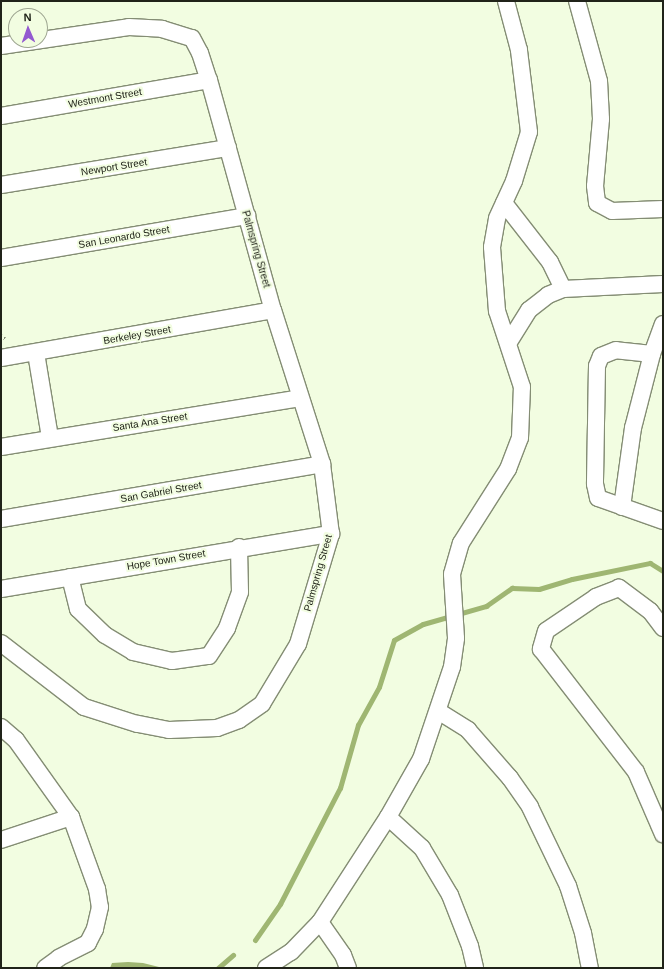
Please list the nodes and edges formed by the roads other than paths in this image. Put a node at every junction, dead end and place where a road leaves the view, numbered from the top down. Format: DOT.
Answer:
graph roads {
  1 [pos="506,1"];
  2 [pos="577,1"];
  3 [pos="1,46"];
  4 [pos="209,80"];
  5 [pos="1,116"];
  6 [pos="228,148"];
  7 [pos="1,185"];
  8 [pos="504,203"];
  9 [pos="663,210"];
  10 [pos="247,216"];
  11 [pos="1,258"];
  12 [pos="663,284"];
  13 [pos="563,289"];
  14 [pos="273,310"];
  15 [pos="663,324"];
  16 [pos="508,342"];
  17 [pos="36,353"];
  18 [pos="652,354"];
  19 [pos="1,358"];
  20 [pos="300,398"];
  21 [pos="50,438"];
  22 [pos="1,447"];
  23 [pos="322,464"];
  24 [pos="622,507"];
  25 [pos="1,519"];
  26 [pos="663,521"];
  27 [pos="331,534"];
  28 [pos="239,547"];
  29 [pos="70,578"];
  30 [pos="1,589"];
  31 [pos="663,628"];
  32 [pos="1,643"];
  33 [pos="438,711"];
  34 [pos="1,727"];
  35 [pos="71,817"];
  36 [pos="388,817"];
  37 [pos="663,834"];
  38 [pos="1,840"];
  39 [pos="320,922"];
  40 [pos="45,968"];
  41 [pos="266,968"];
  42 [pos="348,968"];
  43 [pos="475,968"];
  44 [pos="590,968"];
  1 -- 8 [label="street"];
  2 -- 9 [label="street"];
  3 -- 4 [label="street, Palmspring Street"];
  4 -- 5 [label="street, Westmont Street"];
  4 -- 6 [label="street, Palmspring Street"];
  6 -- 7 [label="street, Newport Street"];
  6 -- 10 [label="street, Palmspring Street"];
  8 -- 13 [label="street"];
  8 -- 16 [label="street"];
  10 -- 11 [label="street, San Leonardo Street"];
  10 -- 14 [label="street, Palmspring Street"];
  12 -- 13 [label="street"];
  13 -- 16 [label="street"];
  14 -- 17 [label="street, Berkeley Street"];
  14 -- 20 [label="street, Palmspring Street"];
  15 -- 18 [label="street"];
  16 -- 33 [label="street"];
  17 -- 19 [label="street, Berkeley Street"];
  17 -- 21 [label="street"];
  18 -- 24 [label="street"];
  18 -- 24 [label="street"];
  20 -- 21 [label="street, Santa Ana Street"];
  20 -- 23 [label="street, Palmspring Street"];
  21 -- 22 [label="street, Santa Ana Street"];
  23 -- 25 [label="street, San Gabriel Street"];
  23 -- 27 [label="street, Palmspring Street"];
  24 -- 26 [label="street"];
  27 -- 28 [label="street, Hope Town Street"];
  27 -- 32 [label="street, Palmspring Street"];
  28 -- 29 [label="street, Hope Town Street"];
  28 -- 29 [label="street"];
  29 -- 30 [label="street, Hope Town Street"];
  31 -- 37 [label="street"];
  33 -- 36 [label="street"];
  33 -- 44 [label="street"];
  34 -- 35 [label="street"];
  35 -- 38 [label="street"];
  35 -- 40 [label="street"];
  36 -- 39 [label="street"];
  36 -- 43 [label="street"];
  39 -- 41 [label="street"];
  39 -- 42 [label="street"];
}
